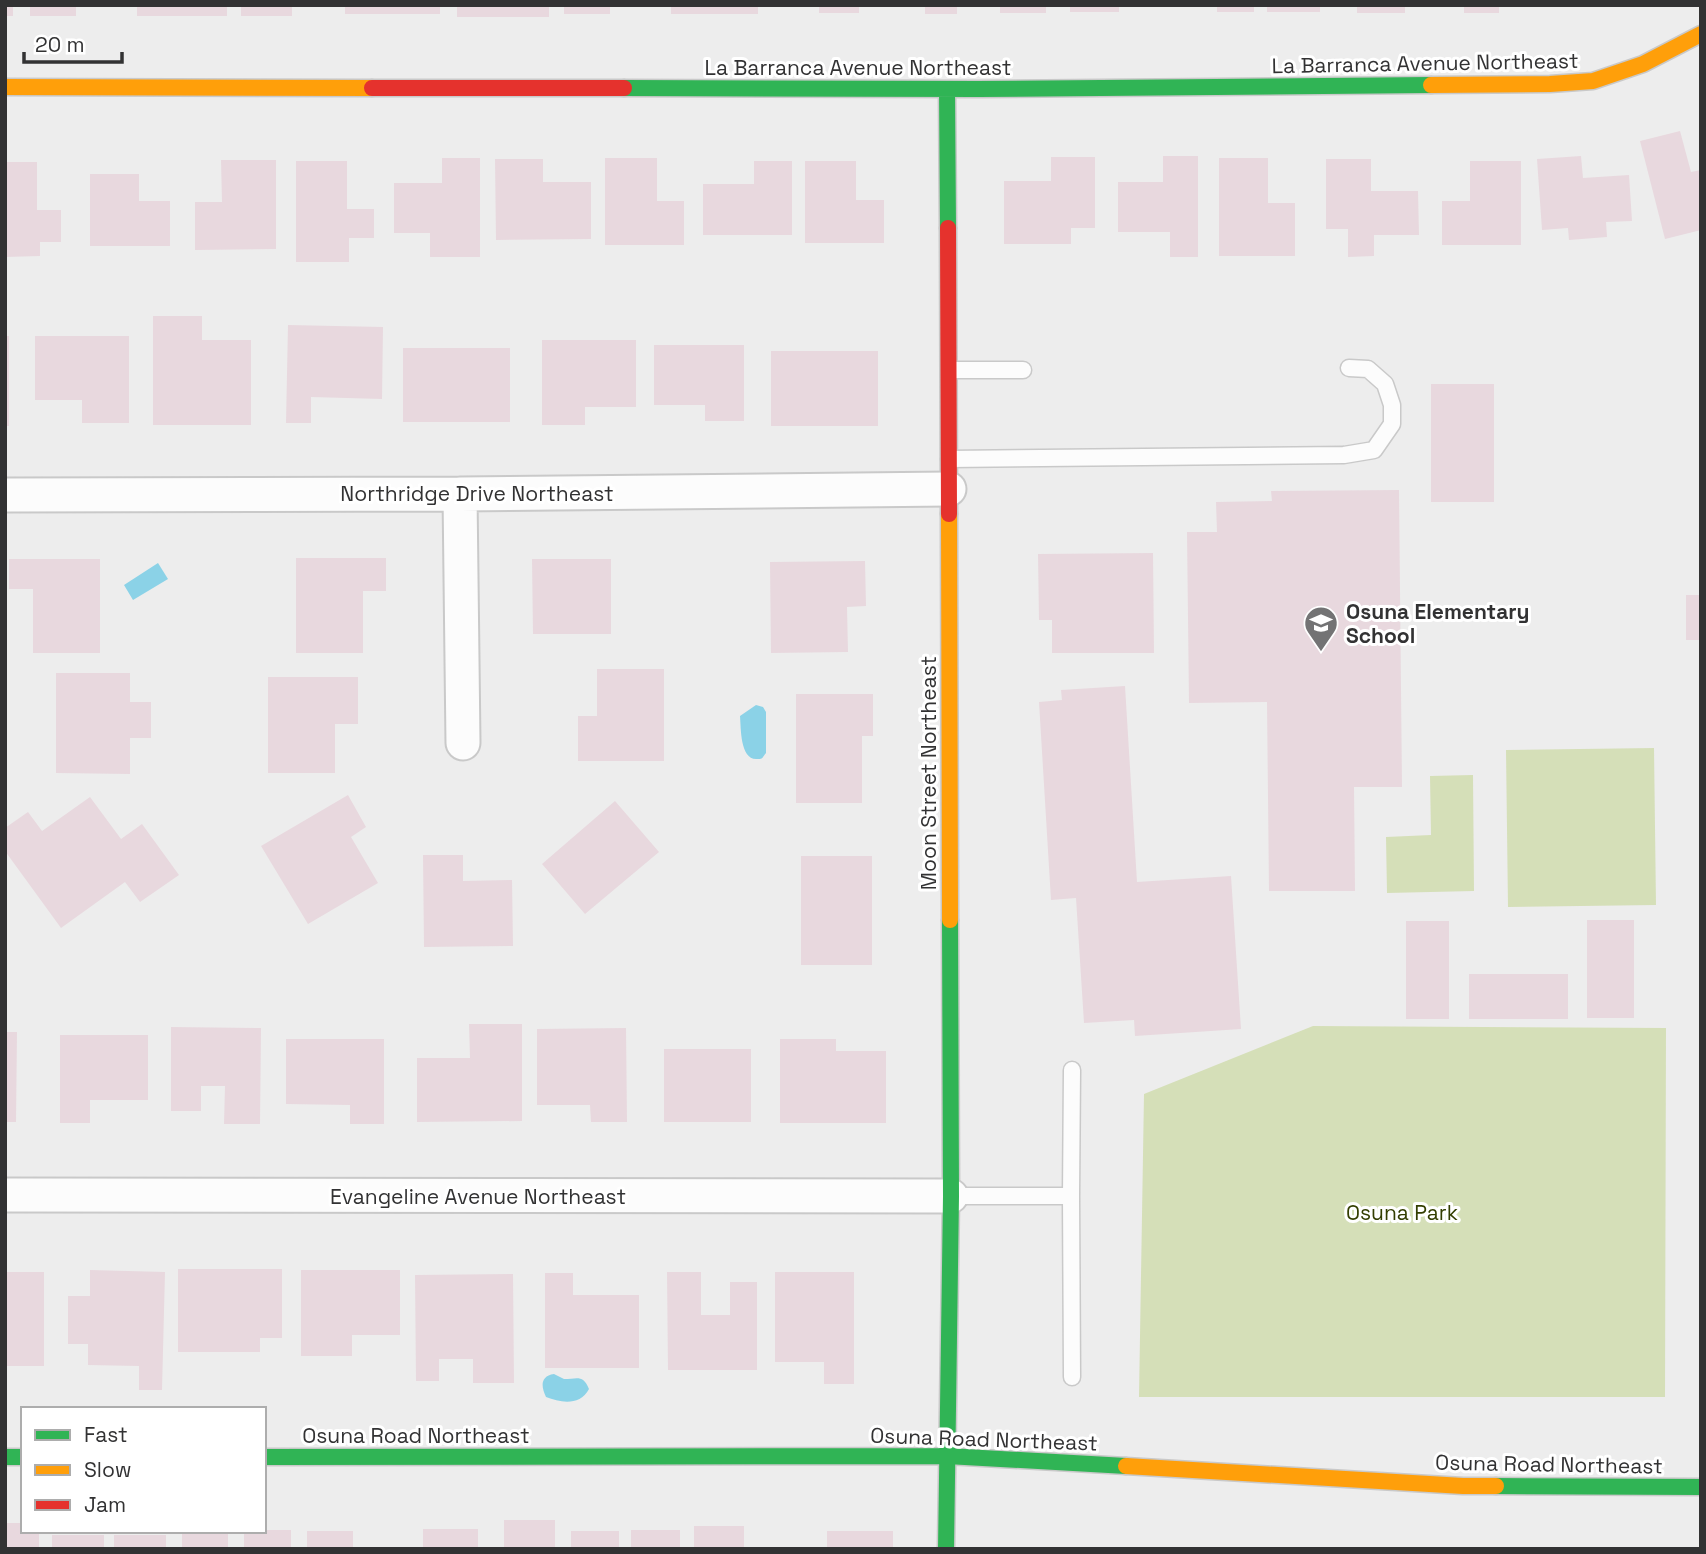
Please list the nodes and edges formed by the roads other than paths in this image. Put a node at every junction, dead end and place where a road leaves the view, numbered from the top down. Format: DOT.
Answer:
graph roads {
  1 [pos="1701,34"];
  2 [pos="5,87"];
  3 [pos="947,89"];
  4 [pos="1349,368"];
  5 [pos="949,370"];
  6 [pos="1023,370"];
  7 [pos="949,474"];
  8 [pos="460,494"];
  9 [pos="5,495"];
  10 [pos="463,743"];
  11 [pos="1072,1070"];
  12 [pos="5,1195"];
  13 [pos="951,1196"];
  14 [pos="1071,1196"];
  15 [pos="1072,1377"];
  16 [pos="266,1457"];
  17 [pos="947,1457"];
  18 [pos="1701,1487"];
  19 [pos="946,1549"];
  1 -- 3 [label="street, La Barranca Avenue Northeast"];
  2 -- 3 [label="street, La Barranca Avenue Northeast"];
  3 -- 5 [label="street, Moon Street Northeast"];
  4 -- 7 [label="lane"];
  5 -- 6 [label="lane"];
  5 -- 7 [label="street, Moon Street Northeast"];
  7 -- 8 [label="street, Northridge Drive Northeast"];
  7 -- 13 [label="street, Moon Street Northeast"];
  8 -- 9 [label="street, Northridge Drive Northeast"];
  8 -- 10 [label="street"];
  11 -- 14 [label="lane"];
  12 -- 13 [label="street, Evangeline Avenue Northeast"];
  13 -- 14 [label="lane"];
  13 -- 17 [label="street, Moon Street Northeast"];
  14 -- 15 [label="lane"];
  16 -- 17 [label="street, Osuna Road Northeast"];
  17 -- 18 [label="street, Osuna Road Northeast"];
  17 -- 19 [label="street, Moon Street Northeast"];
}
